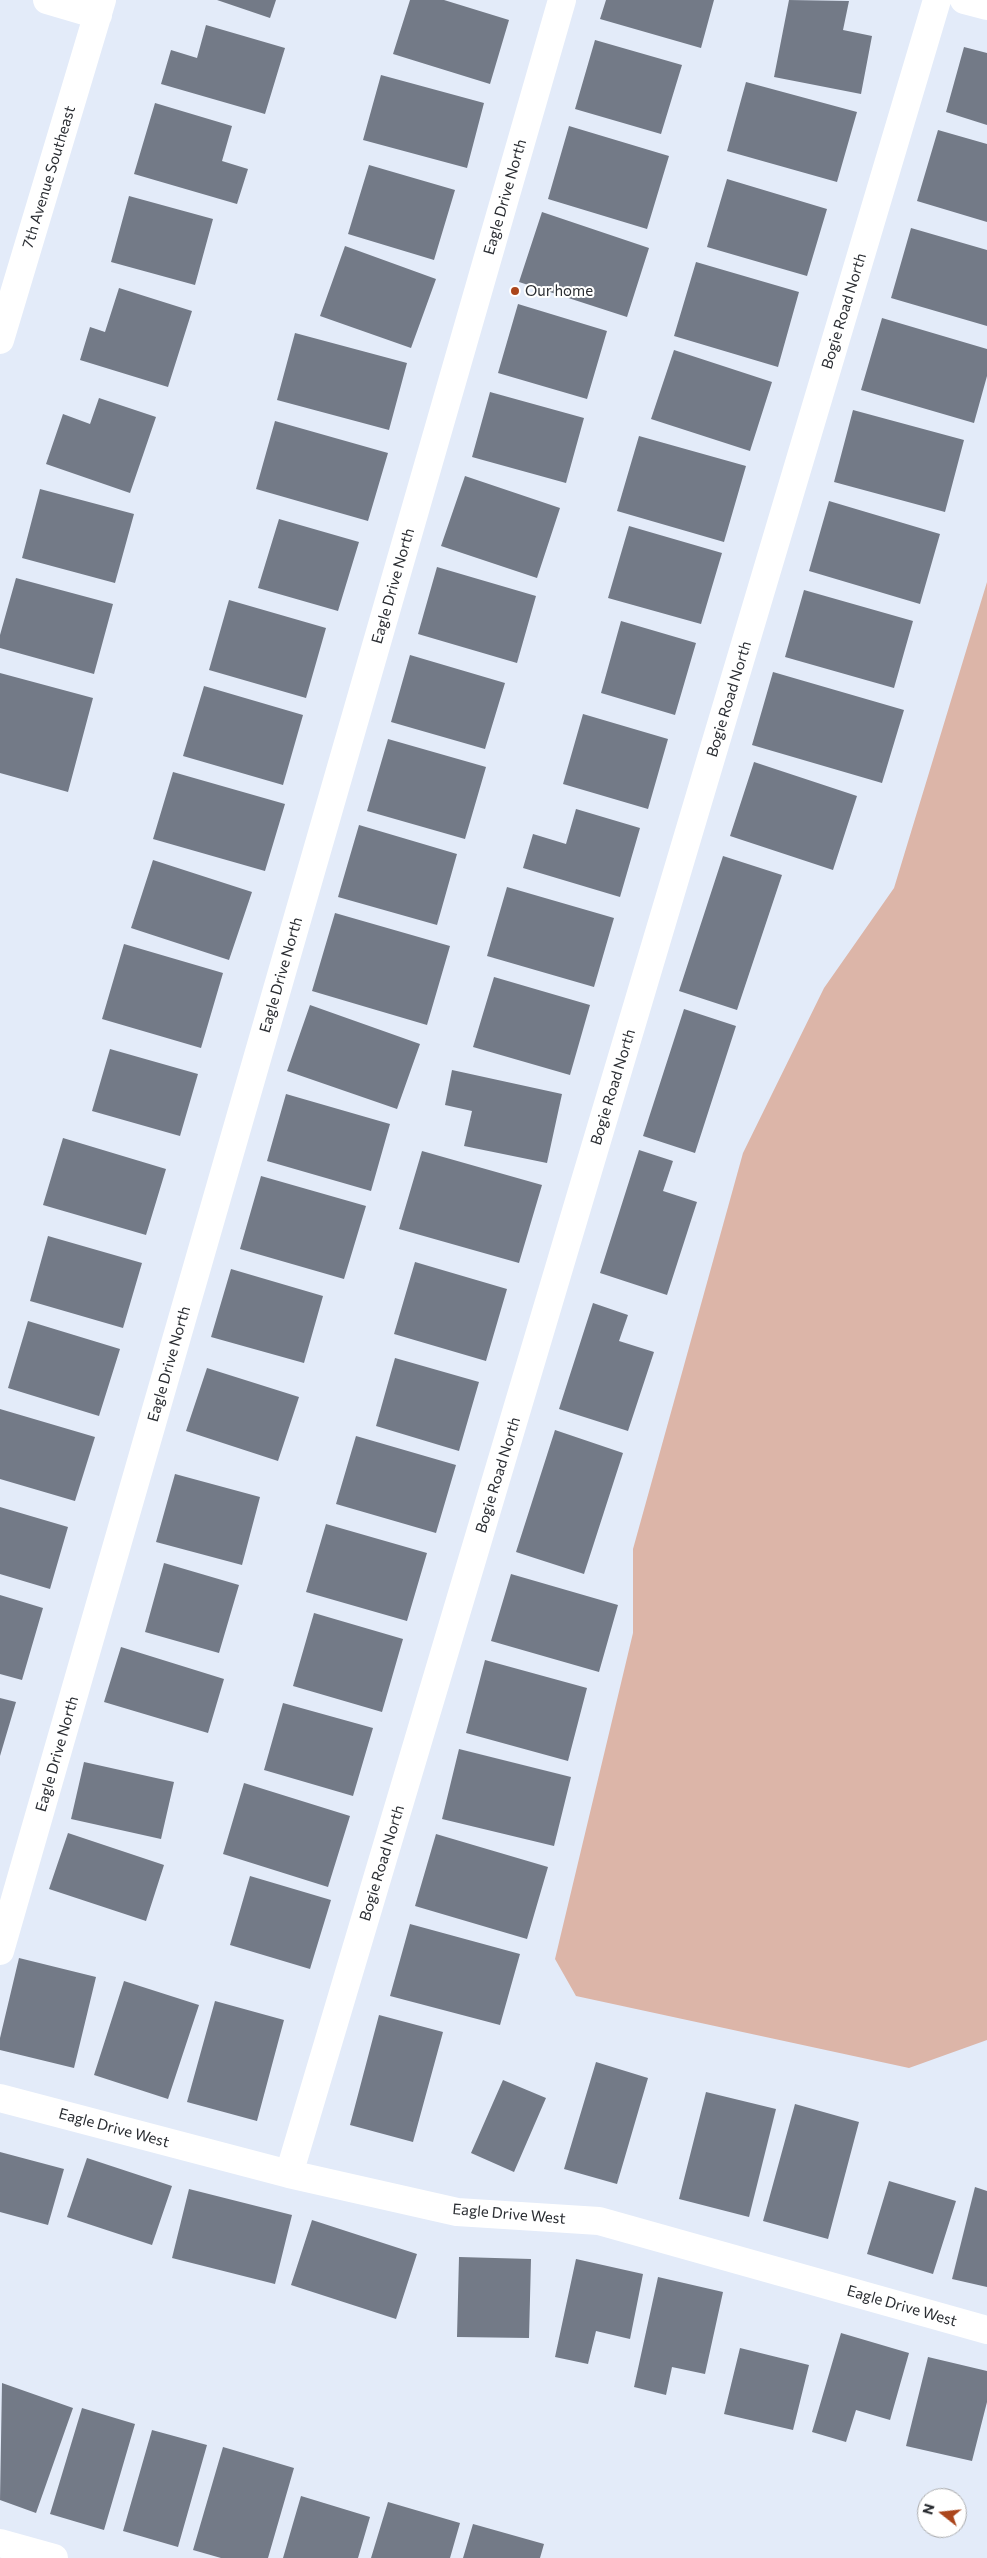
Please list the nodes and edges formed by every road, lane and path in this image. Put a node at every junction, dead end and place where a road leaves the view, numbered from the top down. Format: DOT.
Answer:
graph roads {
  1 [pos="47,0"];
  2 [pos="562,0"];
  3 [pos="937,0"];
  4 [pos="964,0"];
  5 [pos="987,6"];
  6 [pos="100,7"];
  7 [pos="0,340"];
  8 [pos="0,1951"];
  9 [pos="0,2098"];
  10 [pos="289,2174"];
  11 [pos="987,2330"];
  12 [pos="0,2543"];
  13 [pos="54,2558"];
  1 -- 6 [label="street"];
  2 -- 8 [label="street, Eagle Drive North"];
  3 -- 10 [label="street, Bogie Road North"];
  4 -- 5 [label="street"];
  6 -- 7 [label="street, 7th Avenue Southeast"];
  9 -- 10 [label="street, Eagle Drive West"];
  10 -- 11 [label="street, Eagle Drive West"];
  12 -- 13 [label="street"];
}
